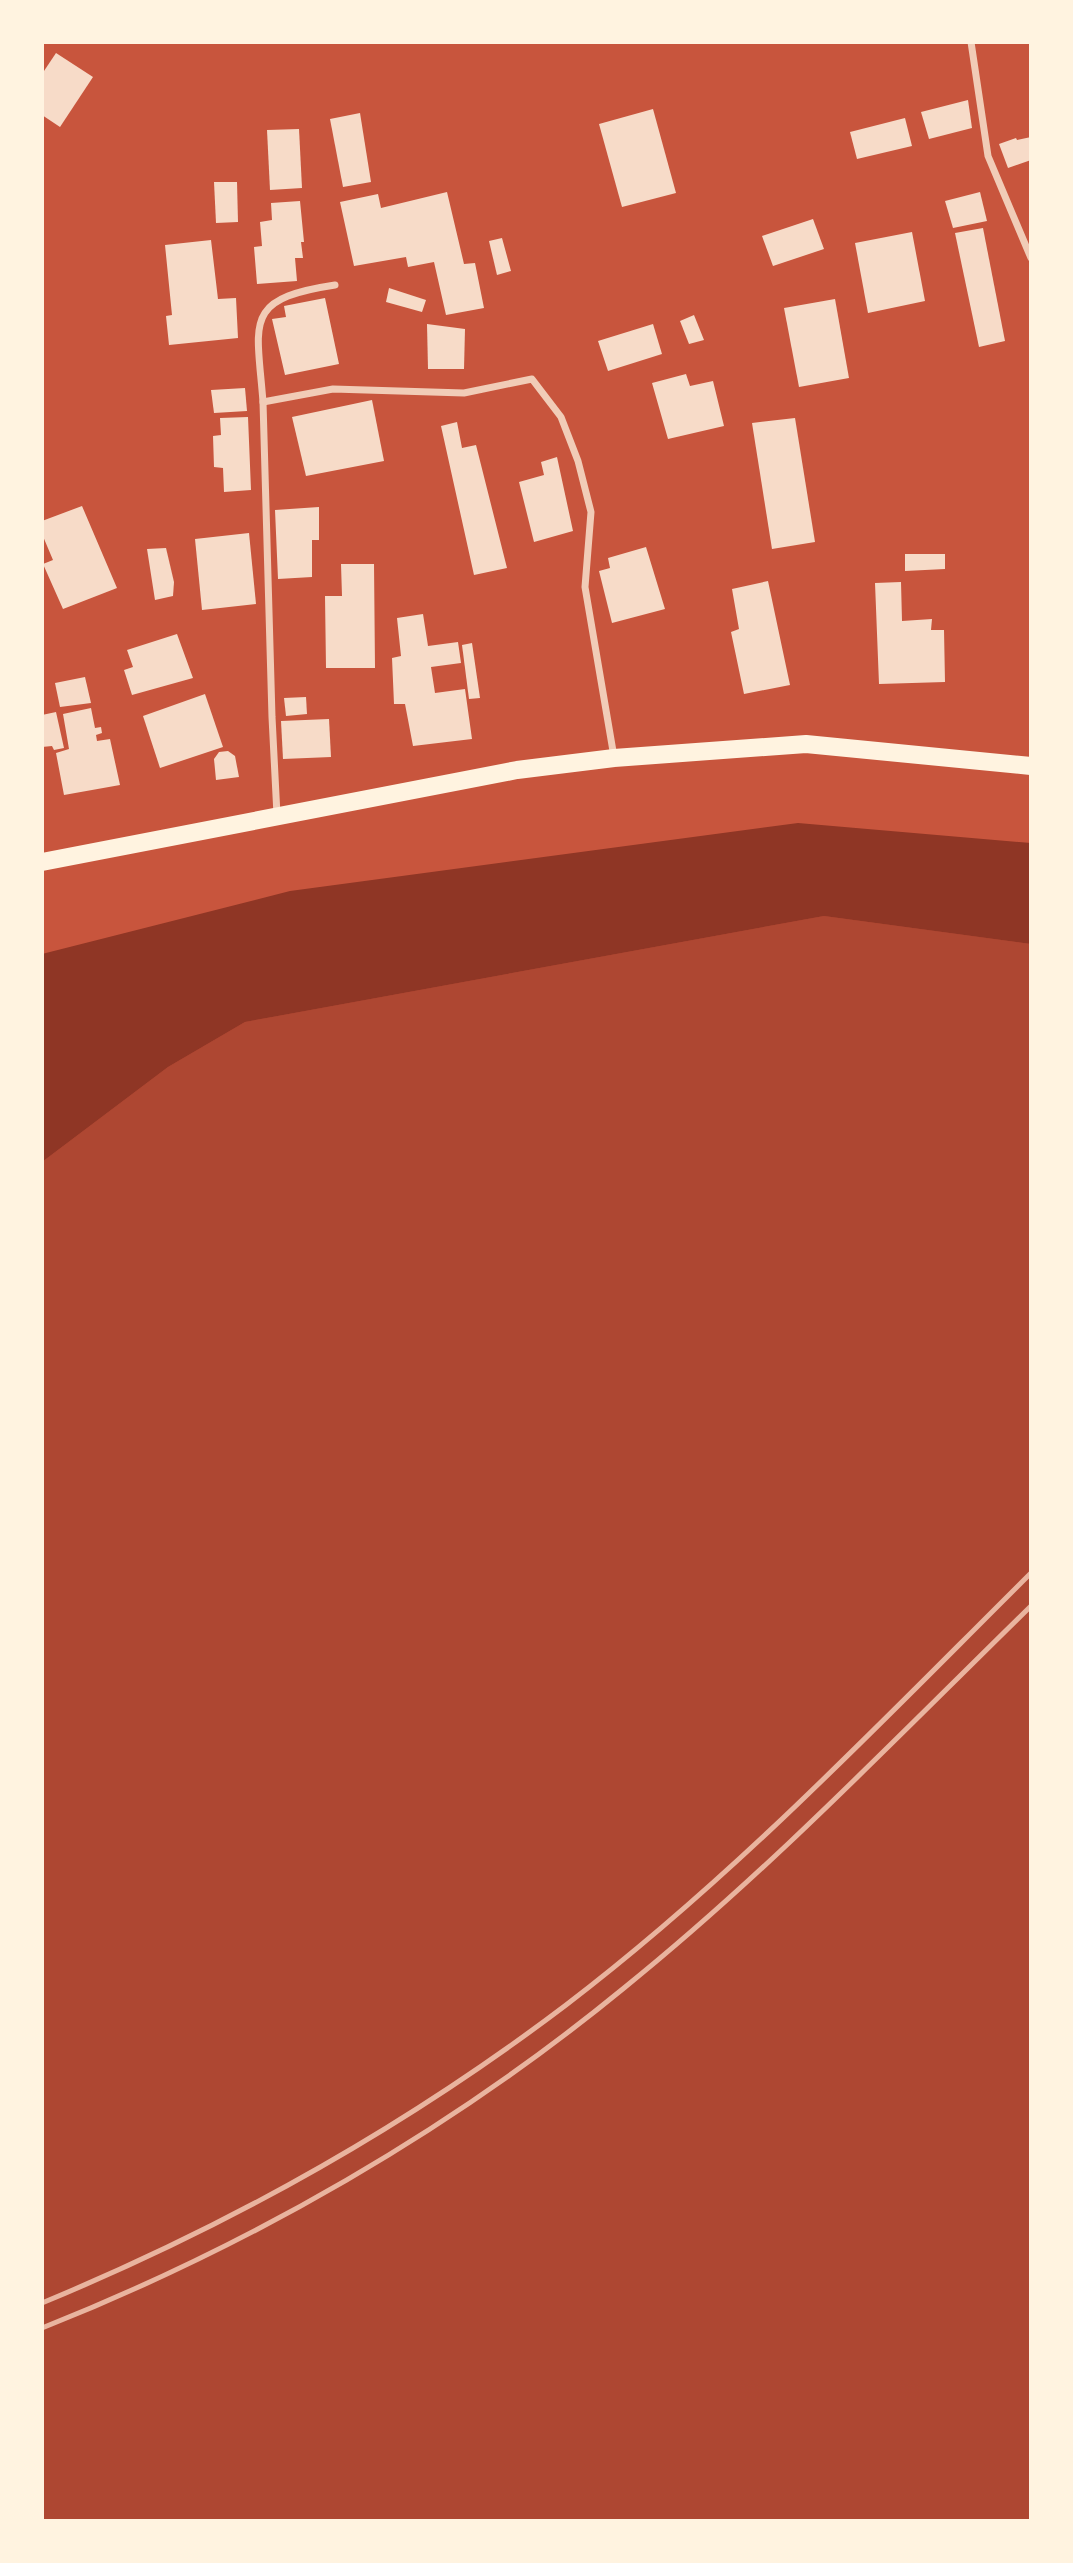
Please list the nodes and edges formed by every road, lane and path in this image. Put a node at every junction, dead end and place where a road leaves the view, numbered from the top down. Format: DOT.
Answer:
graph roads {
  1 [pos="971,42"];
  2 [pos="1031,258"];
  3 [pos="335,285"];
  4 [pos="263,402"];
  5 [pos="614,758"];
  6 [pos="1031,766"];
  7 [pos="278,817"];
  8 [pos="42,862"];
  1 -- 2 [label="street"];
  3 -- 4 [label="street"];
  4 -- 5 [label="street"];
  4 -- 7 [label="street"];
  5 -- 6 [label="main road"];
  5 -- 7 [label="main road"];
  7 -- 8 [label="main road"];
}
